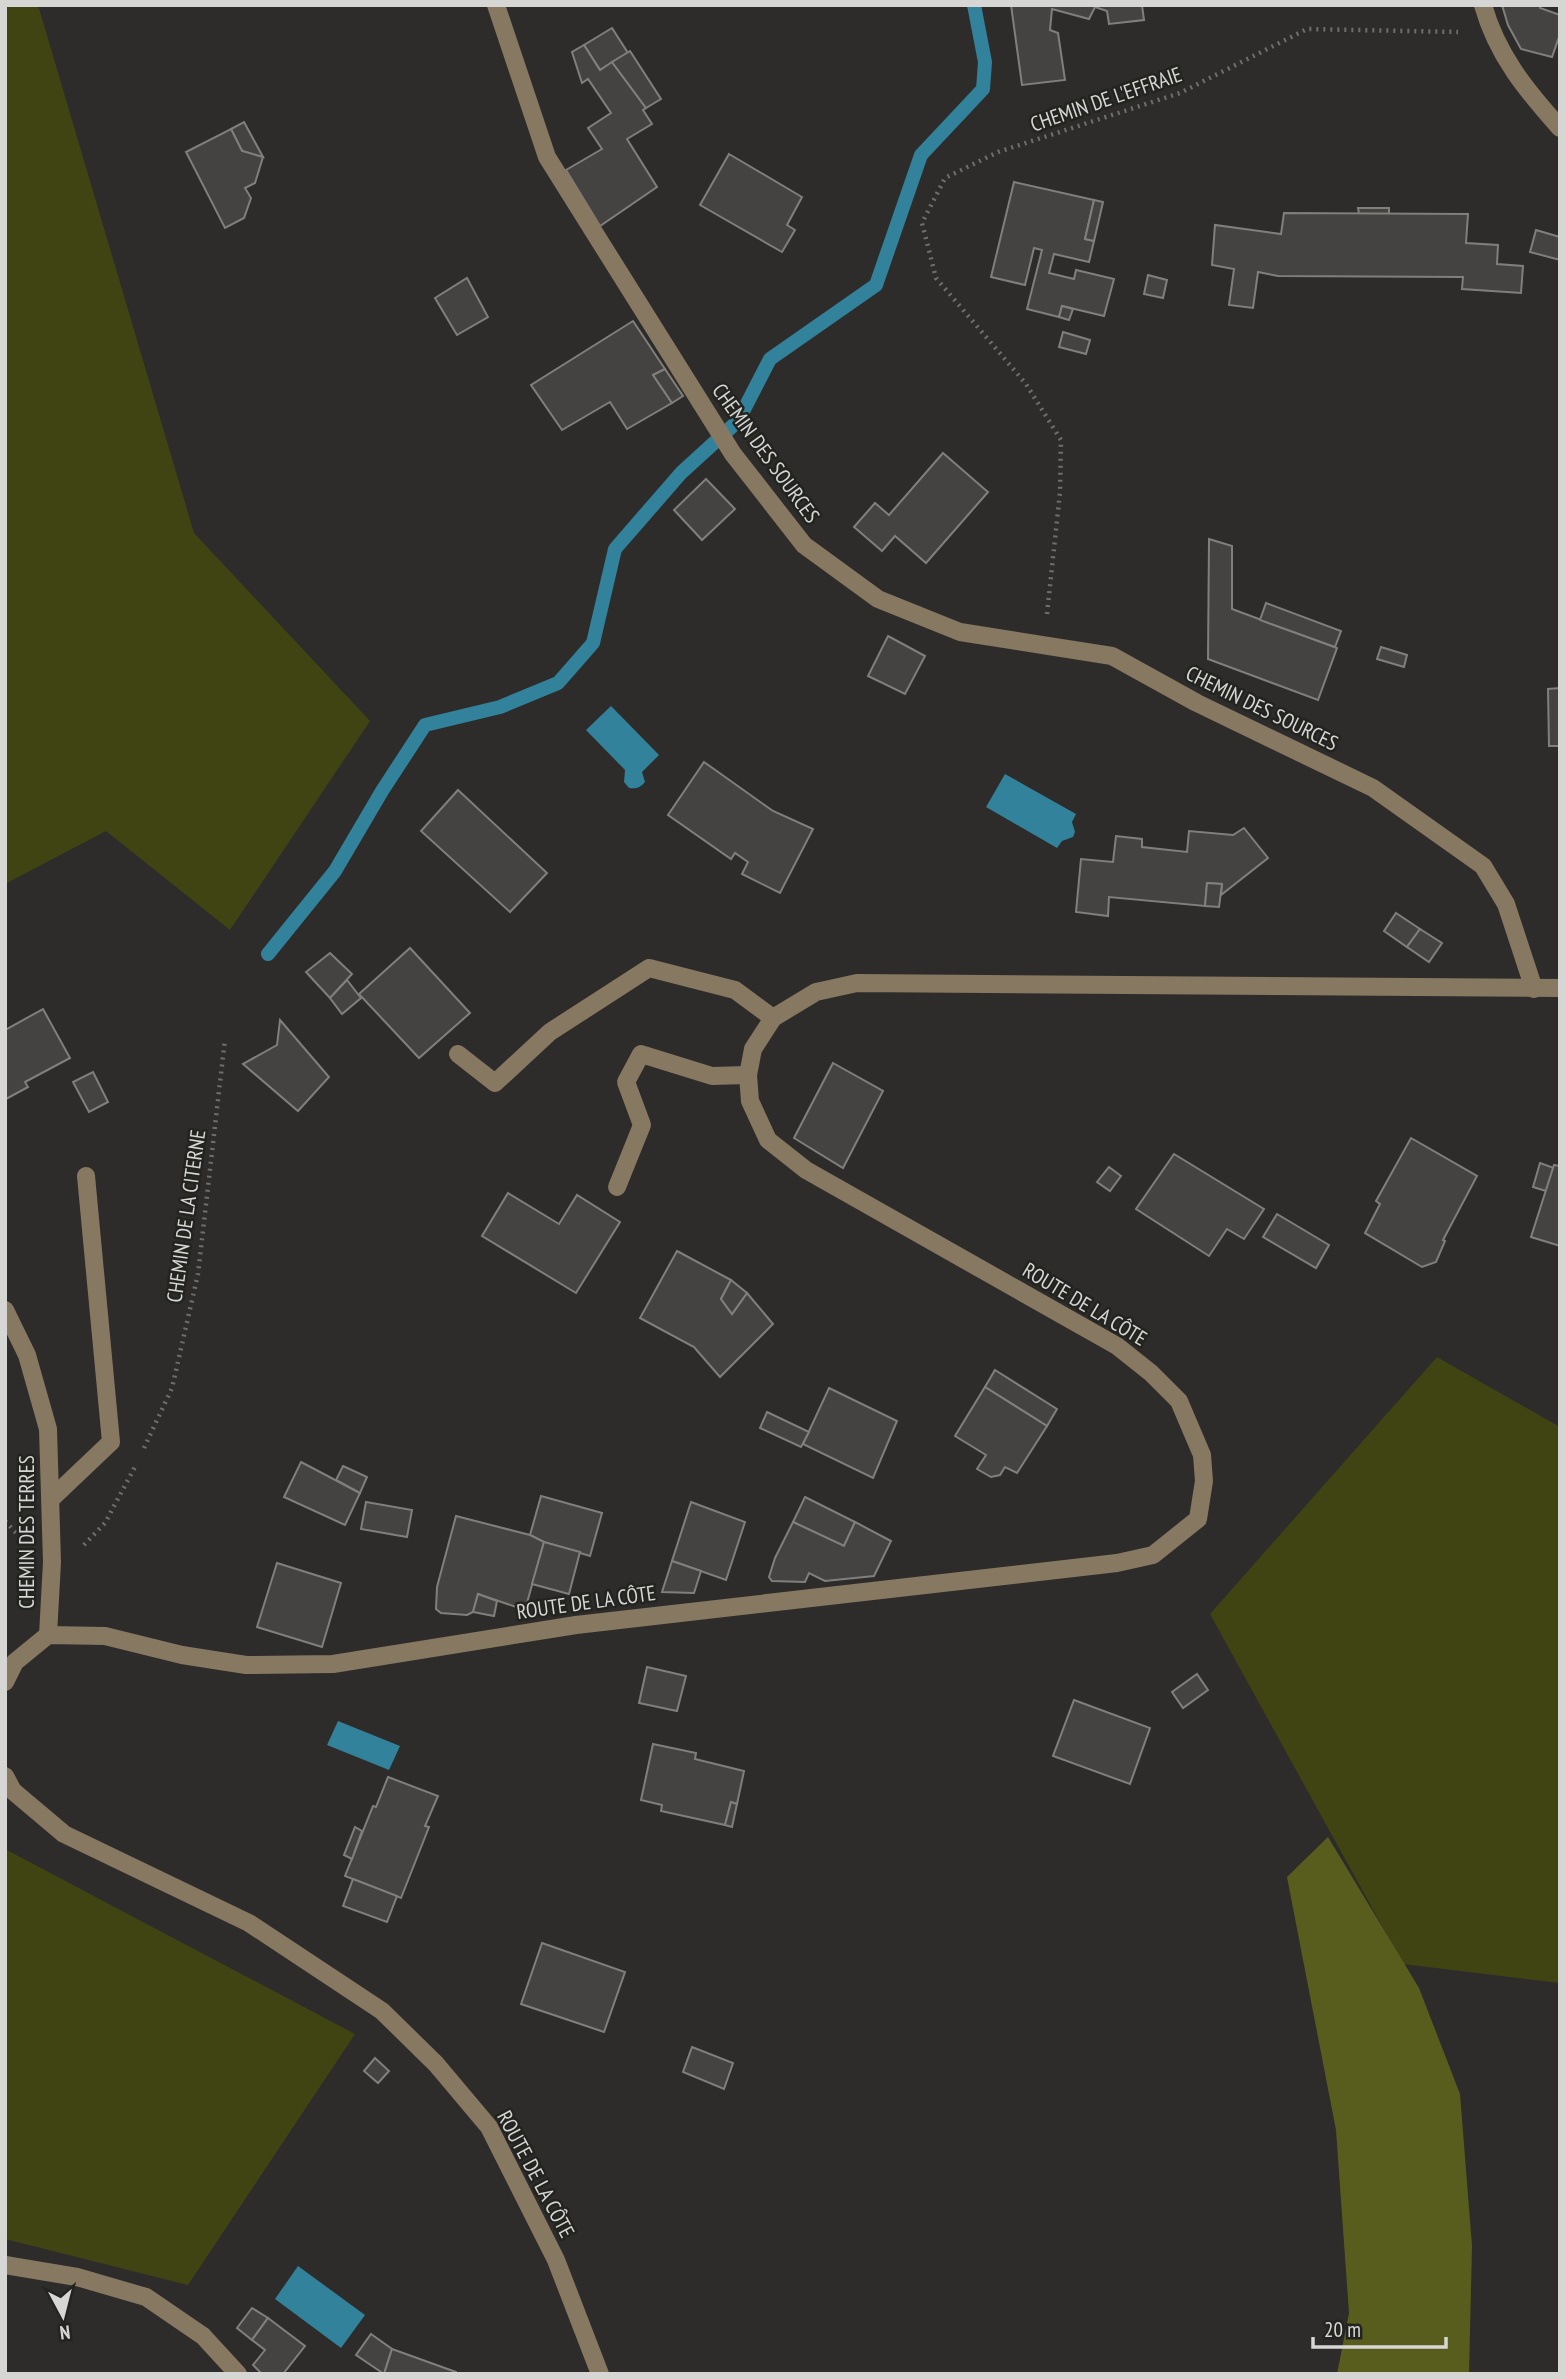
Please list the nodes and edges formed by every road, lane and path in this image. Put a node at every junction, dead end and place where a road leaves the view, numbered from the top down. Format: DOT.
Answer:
graph roads {
  1 [pos="496,5"];
  2 [pos="1483,5"];
  3 [pos="1491,32"];
  4 [pos="1560,128"];
  5 [pos="1044,646"];
  6 [pos="1560,988"];
  7 [pos="1534,989"];
  8 [pos="773,1018"];
  9 [pos="225,1039"];
  10 [pos="458,1054"];
  11 [pos="748,1075"];
  12 [pos="86,1176"];
  13 [pos="617,1187"];
  14 [pos="5,1310"];
  15 [pos="51,1499"];
  16 [pos="52,1562"];
  17 [pos="48,1635"];
  18 [pos="5,1682"];
  19 [pos="5,1776"];
  20 [pos="5,2265"];
  21 [pos="238,2374"];
  22 [pos="600,2374"];
  1 -- 5 [label="street, CHEMIN DES SOURCES"];
  2 -- 3 [label="street"];
  3 -- 4 [label="street"];
  3 -- 5 [label="path, CHEMIN DE L'EFFRAIE"];
  5 -- 7 [label="street, CHEMIN DES SOURCES"];
  6 -- 7 [label="street, ROUTE DE LA CÔTE"];
  7 -- 8 [label="street, ROUTE DE LA CÔTE"];
  8 -- 10 [label="street"];
  8 -- 11 [label="street, ROUTE DE LA CÔTE"];
  9 -- 16 [label="path, CHEMIN DE LA CITERNE"];
  11 -- 13 [label="street"];
  11 -- 17 [label="street, ROUTE DE LA CÔTE"];
  12 -- 15 [label="street"];
  14 -- 15 [label="street, CHEMIN DES TERRES"];
  15 -- 16 [label="street, CHEMIN DES TERRES"];
  16 -- 17 [label="street, CHEMIN DES TERRES"];
  17 -- 18 [label="street"];
  19 -- 22 [label="street, ROUTE DE LA CÔTE"];
  20 -- 21 [label="street"];
}
